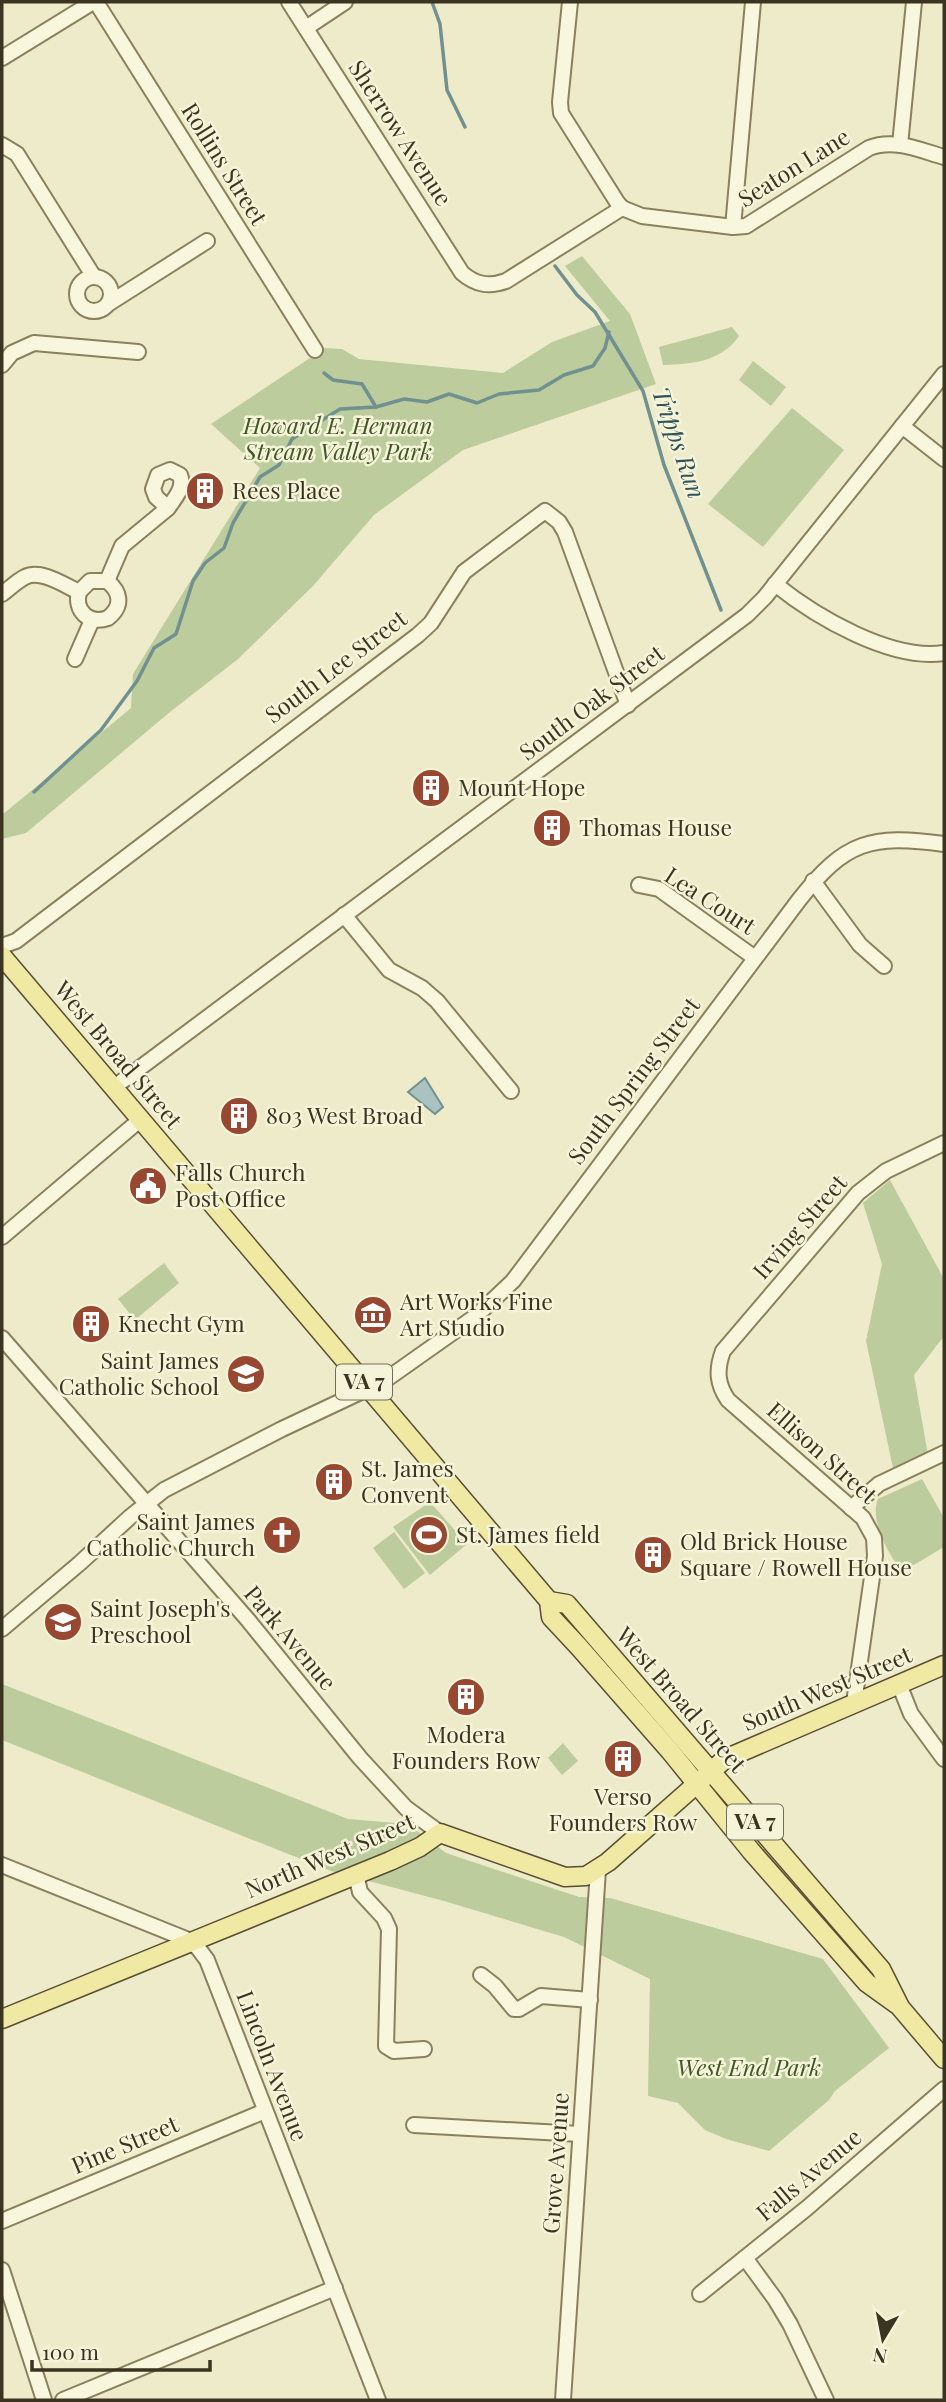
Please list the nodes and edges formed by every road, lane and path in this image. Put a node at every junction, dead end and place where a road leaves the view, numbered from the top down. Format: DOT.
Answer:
graph roads {
  1 [pos="94,2"];
  2 [pos="289,2"];
  3 [pos="345,2"];
  4 [pos="570,2"];
  5 [pos="753,2"];
  6 [pos="914,2"];
  7 [pos="306,28"];
  8 [pos="2,58"];
  9 [pos="2,145"];
  10 [pos="900,145"];
  11 [pos="944,157"];
  12 [pos="622,208"];
  13 [pos="733,226"];
  14 [pos="207,241"];
  15 [pos="94,277"];
  16 [pos="108,304"];
  17 [pos="314,350"];
  18 [pos="138,352"];
  19 [pos="2,365"];
  20 [pos="944,374"];
  21 [pos="902,426"];
  22 [pos="944,459"];
  23 [pos="168,508"];
  24 [pos="107,581"];
  25 [pos="775,584"];
  26 [pos="79,592"];
  27 [pos="2,594"];
  28 [pos="92,620"];
  29 [pos="944,653"];
  30 [pos="75,659"];
  31 [pos="628,705"];
  32 [pos="944,844"];
  33 [pos="813,881"];
  34 [pos="639,885"];
  35 [pos="344,915"];
  36 [pos="2,946"];
  37 [pos="2,956"];
  38 [pos="755,958"];
  39 [pos="884,966"];
  40 [pos="113,1087"];
  41 [pos="511,1091"];
  42 [pos="141,1119"];
  43 [pos="944,1143"];
  44 [pos="2,1237"];
  45 [pos="765,1302"];
  46 [pos="2,1338"];
  47 [pos="369,1388"];
  48 [pos="944,1453"];
  49 [pos="145,1504"];
  50 [pos="851,1508"];
  51 [pos="550,1601"];
  52 [pos="2,1629"];
  53 [pos="944,1665"];
  54 [pos="899,1684"];
  55 [pos="854,1703"];
  56 [pos="944,1759"];
  57 [pos="710,1771"];
  58 [pos="696,1784"];
  59 [pos="440,1833"];
  60 [pos="2,1865"];
  61 [pos="598,1870"];
  62 [pos="356,1874"];
  63 [pos="192,1943"];
  64 [pos="481,1976"];
  65 [pos="590,2000"];
  66 [pos="899,2006"];
  67 [pos="2,2019"];
  68 [pos="424,2049"];
  69 [pos="944,2059"];
  70 [pos="944,2089"];
  71 [pos="265,2111"];
  72 [pos="414,2125"];
  73 [pos="580,2134"];
  74 [pos="2,2221"];
  75 [pos="745,2258"];
  76 [pos="2,2270"];
  77 [pos="335,2288"];
  78 [pos="700,2294"];
  79 [pos="44,2400"];
  80 [pos="63,2400"];
  81 [pos="378,2400"];
  82 [pos="563,2400"];
  83 [pos="826,2400"];
  1 -- 8 [label="street"];
  1 -- 17 [label="street, Rollins Street"];
  2 -- 7 [label="street, Sherrow Avenue"];
  3 -- 7 [label="street"];
  4 -- 12 [label="street"];
  5 -- 13 [label="street"];
  6 -- 10 [label="street"];
  7 -- 12 [label="street, Sherrow Avenue"];
  9 -- 15 [label="street"];
  10 -- 11 [label="street, Seaton Lane"];
  10 -- 13 [label="street, Seaton Lane"];
  12 -- 13 [label="street, Seaton Lane"];
  14 -- 16 [label="street"];
  15 -- 16 [label="street"];
  15 -- 16 [label="street"];
  18 -- 19 [label="street"];
  20 -- 21 [label="street, South Oak Street"];
  21 -- 22 [label="street"];
  21 -- 25 [label="street, South Oak Street"];
  23 -- 24 [label="street"];
  24 -- 26 [label="street"];
  24 -- 28 [label="street"];
  25 -- 29 [label="street"];
  25 -- 31 [label="street, South Oak Street"];
  26 -- 27 [label="street"];
  26 -- 28 [label="street"];
  28 -- 30 [label="street"];
  31 -- 35 [label="street, South Oak Street"];
  31 -- 36 [label="street, South Lee Street"];
  32 -- 33 [label="street, South Spring Street"];
  33 -- 38 [label="street, South Spring Street"];
  33 -- 39 [label="street"];
  34 -- 38 [label="street, Lea Court"];
  35 -- 40 [label="street, South Oak Street"];
  35 -- 41 [label="street"];
  37 -- 40 [label="main road, West Broad Street / VA 7"];
  38 -- 47 [label="street, South Spring Street"];
  40 -- 42 [label="main road, West Broad Street / VA 7"];
  42 -- 44 [label="street"];
  42 -- 47 [label="main road, West Broad Street / VA 7"];
  43 -- 45 [label="street, Irving Street"];
  45 -- 50 [label="street, Ellison Street"];
  46 -- 49 [label="street, Park Avenue"];
  47 -- 49 [label="street, South Spring Street"];
  47 -- 51 [label="main road, West Broad Street / VA 7"];
  48 -- 50 [label="street"];
  49 -- 52 [label="street, South Spring Street"];
  49 -- 59 [label="street, Park Avenue"];
  50 -- 55 [label="street, Ellison Street"];
  51 -- 57 [label="main road, West Broad Street / VA 7"];
  51 -- 58 [label="main road, West Broad Street / VA 7"];
  53 -- 54 [label="main road, South West Street"];
  54 -- 55 [label="main road, South West Street"];
  54 -- 56 [label="street"];
  55 -- 57 [label="main road, South West Street"];
  57 -- 58 [label="main road, South West Street"];
  57 -- 66 [label="main road, West Broad Street / VA 7"];
  58 -- 61 [label="main road, North West Street"];
  58 -- 66 [label="main road, West Broad Street / VA 7"];
  59 -- 61 [label="main road, North West Street"];
  59 -- 62 [label="main road, North West Street"];
  60 -- 63 [label="street"];
  61 -- 65 [label="street, Grove Avenue"];
  62 -- 63 [label="main road, North West Street"];
  62 -- 68 [label="street"];
  63 -- 67 [label="main road, North West Street"];
  63 -- 71 [label="street, Lincoln Avenue"];
  64 -- 65 [label="street"];
  65 -- 73 [label="street, Grove Avenue"];
  66 -- 69 [label="main road, West Broad Street / VA 7"];
  70 -- 75 [label="street, Falls Avenue"];
  71 -- 74 [label="street, Pine Street"];
  71 -- 77 [label="street, Lincoln Avenue"];
  72 -- 73 [label="street"];
  73 -- 82 [label="street, Grove Avenue"];
  75 -- 78 [label="street, Falls Avenue"];
  75 -- 83 [label="street"];
  76 -- 79 [label="street"];
  77 -- 80 [label="street"];
  77 -- 81 [label="street, Lincoln Avenue"];
}
